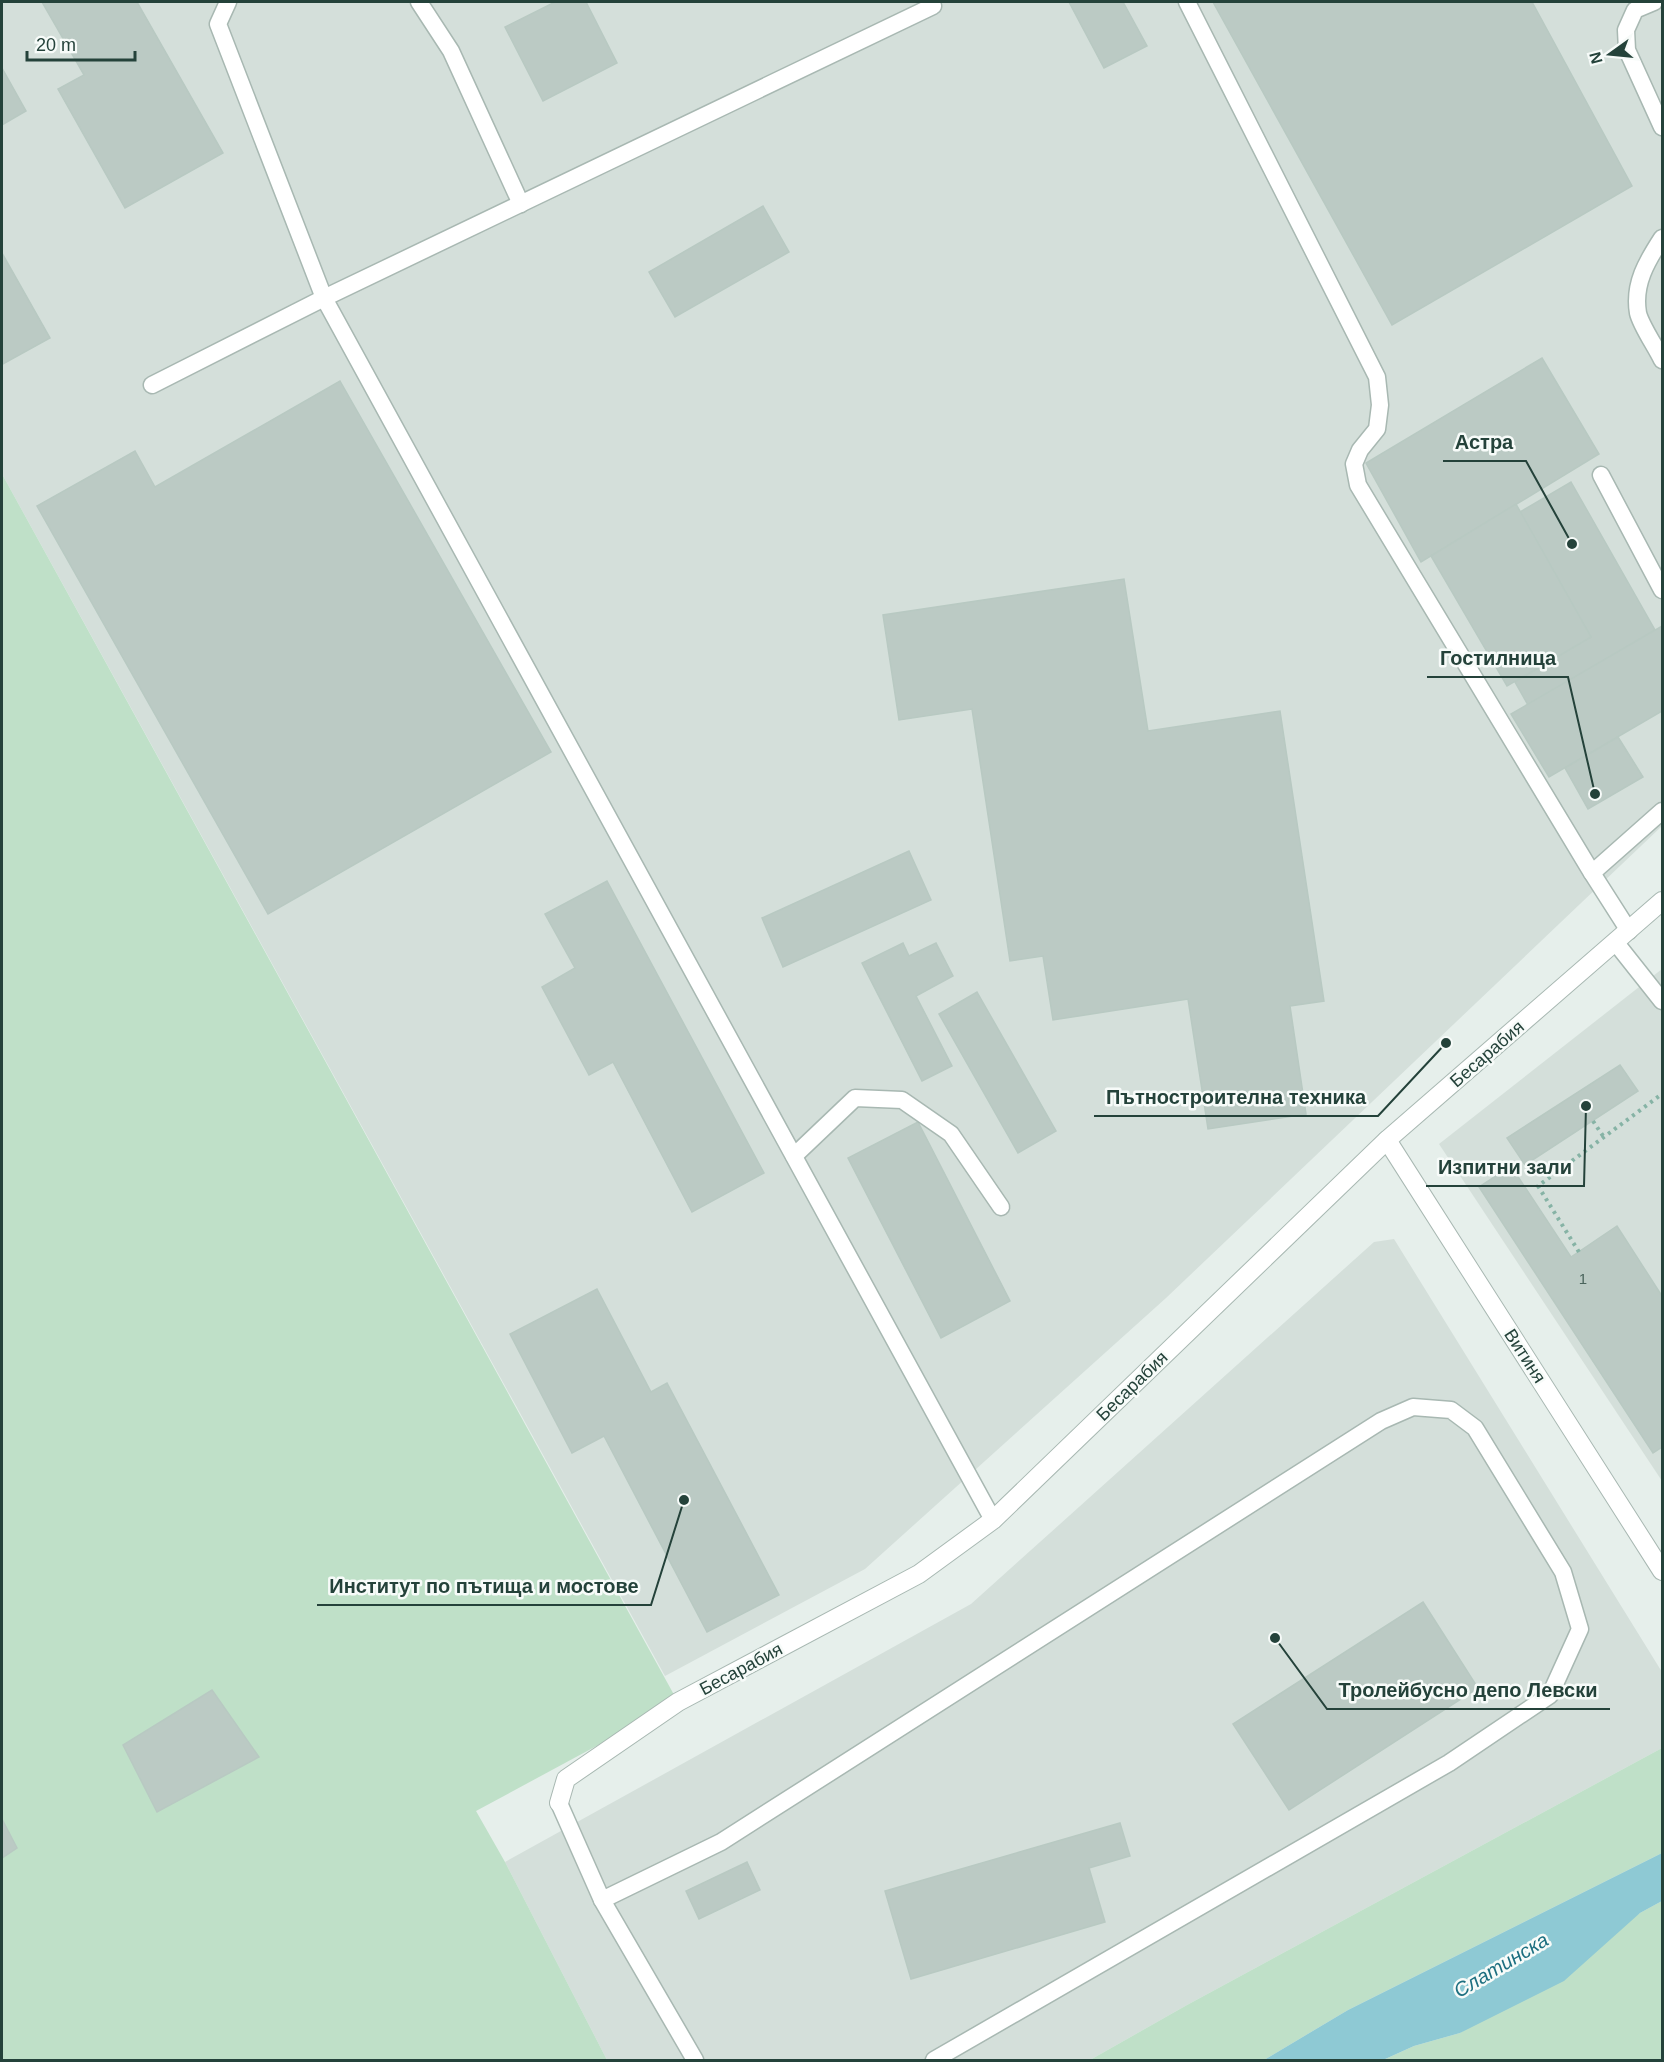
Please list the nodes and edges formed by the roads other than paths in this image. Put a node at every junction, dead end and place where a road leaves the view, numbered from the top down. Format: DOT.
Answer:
graph roads {
  1 [pos="228,2"];
  2 [pos="419,2"];
  3 [pos="1187,2"];
  4 [pos="1654,2"];
  5 [pos="933,6"];
  6 [pos="1662,127"];
  7 [pos="521,204"];
  8 [pos="1662,238"];
  9 [pos="324,298"];
  10 [pos="1662,360"];
  11 [pos="152,385"];
  12 [pos="1601,475"];
  13 [pos="1662,590"];
  14 [pos="1662,811"];
  15 [pos="1592,873"];
  16 [pos="1662,902"];
  17 [pos="1622,937"];
  18 [pos="1662,1001"];
  19 [pos="1387,1140"];
  20 [pos="794,1156"];
  21 [pos="1001,1207"];
  22 [pos="993,1520"];
  23 [pos="1662,1572"];
  24 [pos="559,1803"];
  25 [pos="602,1900"];
  26 [pos="695,2061"];
  27 [pos="934,2061"];
  1 -- 9 [label="lane"];
  2 -- 7 [label="lane"];
  3 -- 15 [label="lane"];
  4 -- 6 [label="lane"];
  5 -- 7 [label="lane"];
  7 -- 9 [label="lane"];
  8 -- 10 [label="lane"];
  9 -- 11 [label="lane"];
  9 -- 20 [label="lane"];
  12 -- 13 [label="lane"];
  14 -- 15 [label="lane"];
  15 -- 17 [label="lane"];
  16 -- 17 [label="street, Бесарабия"];
  17 -- 18 [label="lane"];
  17 -- 19 [label="street, Бесарабия"];
  19 -- 22 [label="street, Бесарабия"];
  19 -- 23 [label="street, Витиня"];
  20 -- 21 [label="lane"];
  20 -- 22 [label="lane"];
  22 -- 24 [label="street, Бесарабия"];
  24 -- 25 [label="lane"];
  25 -- 26 [label="lane"];
  25 -- 27 [label="lane"];
}
